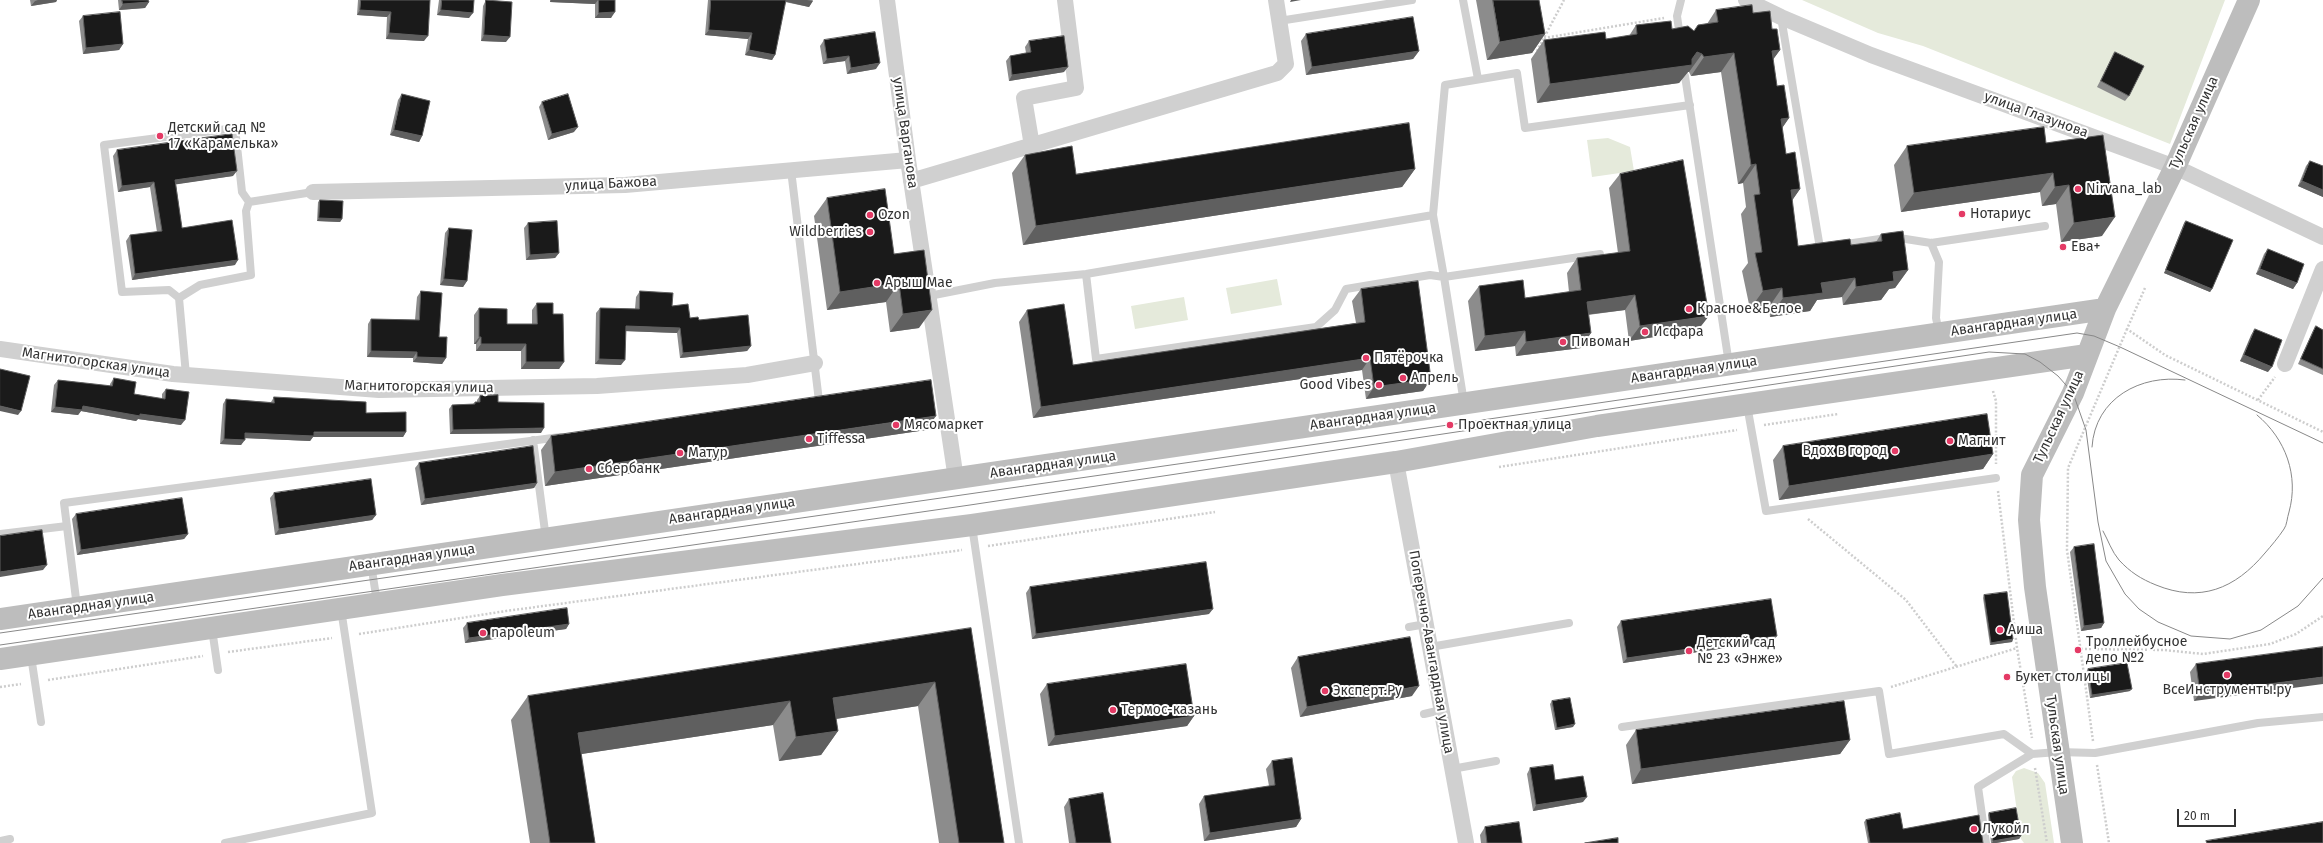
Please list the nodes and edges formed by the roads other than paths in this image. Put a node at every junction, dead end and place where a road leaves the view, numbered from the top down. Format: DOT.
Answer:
graph roads {
  1 [pos="887,0"];
  2 [pos="1065,0"];
  3 [pos="1276,0"];
  4 [pos="1412,0"];
  5 [pos="1463,0"];
  6 [pos="1681,0"];
  7 [pos="1746,0"];
  8 [pos="2249,0"];
  9 [pos="1781,17"];
  10 [pos="1279,22"];
  11 [pos="1680,44"];
  12 [pos="1686,76"];
  13 [pos="1478,79"];
  14 [pos="1690,105"];
  15 [pos="1032,146"];
  16 [pos="908,160"];
  17 [pos="2175,167"];
  18 [pos="791,170"];
  19 [pos="912,181"];
  20 [pos="313,192"];
  21 [pos="249,202"];
  22 [pos="1433,215"];
  23 [pos="2045,226"];
  24 [pos="2323,237"];
  25 [pos="1931,243"];
  26 [pos="1600,254"];
  27 [pos="2323,269"];
  28 [pos="1086,274"];
  29 [pos="1444,278"];
  30 [pos="929,296"];
  31 [pos="179,298"];
  32 [pos="2105,309"];
  33 [pos="1939,334"];
  34 [pos="0,349"];
  35 [pos="2087,356"];
  36 [pos="815,363"];
  37 [pos="2285,364"];
  38 [pos="1729,365"];
  39 [pos="186,375"];
  40 [pos="819,401"];
  41 [pos="1464,404"];
  42 [pos="1746,404"];
  43 [pos="572,435"];
  44 [pos="534,440"];
  45 [pos="1396,462"];
  46 [pos="1996,478"];
  47 [pos="956,479"];
  48 [pos="972,525"];
  49 [pos="67,526"];
  50 [pos="0,534"];
  51 [pos="546,539"];
  52 [pos="371,564"];
  53 [pos="377,603"];
  54 [pos="77,608"];
  55 [pos="340,609"];
  56 [pos="0,619"];
  57 [pos="1569,623"];
  58 [pos="1426,624"];
  59 [pos="212,627"];
  60 [pos="1409,627"];
  61 [pos="1430,647"];
  62 [pos="31,654"];
  63 [pos="0,659"];
  64 [pos="218,670"];
  65 [pos="1442,710"];
  66 [pos="1424,714"];
  67 [pos="2323,717"];
  68 [pos="41,722"];
  69 [pos="1622,727"];
  70 [pos="2058,752"];
  71 [pos="2032,754"];
  72 [pos="1496,761"];
  73 [pos="1452,769"];
  74 [pos="10,839"];
  75 [pos="0,841"];
  76 [pos="225,843"];
  77 [pos="1019,843"];
  78 [pos="1466,843"];
  79 [pos="1986,843"];
  80 [pos="2072,843"];
  1 -- 16 [label="street, улица Варганова"];
  2 -- 15 [label="street"];
  3 -- 10 [label="street"];
  4 -- 10 [label="lane"];
  5 -- 13 [label="lane"];
  6 -- 11 [label="lane"];
  7 -- 9 [label="street, улица Глазунова"];
  8 -- 17 [label="main road, Тульская улица"];
  9 -- 17 [label="street, улица Глазунова"];
  9 -- 25 [label="lane"];
  10 -- 15 [label="street"];
  12 -- 14 [label="lane"];
  13 -- 14 [label="lane"];
  13 -- 22 [label="lane"];
  14 -- 38 [label="lane"];
  15 -- 19 [label="street"];
  16 -- 18 [label="street, улица Бажова"];
  16 -- 19 [label="street, улица Варганова"];
  17 -- 24 [label="street, улица Глазунова"];
  17 -- 32 [label="main road, Тульская улица"];
  18 -- 20 [label="street, улица Бажова"];
  18 -- 36 [label="lane"];
  19 -- 30 [label="street, улица Варганова"];
  20 -- 21 [label="lane"];
  21 -- 31 [label="lane"];
  21 -- 31 [label="lane"];
  22 -- 28 [label="lane"];
  22 -- 29 [label="lane"];
  23 -- 25 [label="lane"];
  25 -- 33 [label="lane"];
  26 -- 29 [label="lane"];
  27 -- 37 [label="street"];
  28 -- 29 [label="lane"];
  28 -- 30 [label="lane"];
  29 -- 41 [label="lane"];
  30 -- 47 [label="street, улица Варганова"];
  31 -- 39 [label="lane"];
  32 -- 33 [label="main road, Авангардная улица"];
  32 -- 35 [label="main road, Тульская улица"];
  33 -- 38 [label="main road, Авангардная улица"];
  34 -- 39 [label="street, Магнитогорская улица"];
  35 -- 42 [label="main road"];
  35 -- 70 [label="main road, Тульская улица"];
  36 -- 39 [label="street, Магнитогорская улица"];
  36 -- 40 [label="lane"];
  38 -- 41 [label="main road, Авангардная улица"];
  41 -- 47 [label="main road, Авангардная улица"];
  42 -- 45 [label="main road"];
  42 -- 46 [label="lane"];
  43 -- 44 [label="lane"];
  44 -- 49 [label="lane"];
  44 -- 51 [label="lane"];
  45 -- 48 [label="main road"];
  45 -- 58 [label="street, Поперечно-Авангардная улица"];
  47 -- 51 [label="main road, Авангардная улица"];
  48 -- 53 [label="main road"];
  48 -- 77 [label="lane"];
  49 -- 50 [label="lane"];
  49 -- 54 [label="lane"];
  51 -- 52 [label="main road, Авангардная улица"];
  52 -- 53 [label="lane"];
  52 -- 54 [label="main road, Авангардная улица"];
  53 -- 55 [label="main road"];
  54 -- 56 [label="main road, Авангардная улица"];
  55 -- 59 [label="main road"];
  55 -- 76 [label="lane"];
  57 -- 61 [label="lane"];
  58 -- 60 [label="lane"];
  58 -- 61 [label="street, Поперечно-Авангардная улица"];
  59 -- 62 [label="main road"];
  59 -- 64 [label="lane"];
  61 -- 65 [label="street, Поперечно-Авангардная улица"];
  62 -- 63 [label="main road"];
  62 -- 68 [label="lane"];
  65 -- 66 [label="lane"];
  65 -- 73 [label="street, Поперечно-Авангардная улица"];
  67 -- 70 [label="lane"];
  69 -- 71 [label="lane"];
  70 -- 71 [label="lane"];
  70 -- 80 [label="main road, Тульская улица"];
  71 -- 79 [label="lane"];
  72 -- 73 [label="lane"];
  73 -- 78 [label="street, Поперечно-Авангардная улица"];
  74 -- 75 [label="lane"];
}
